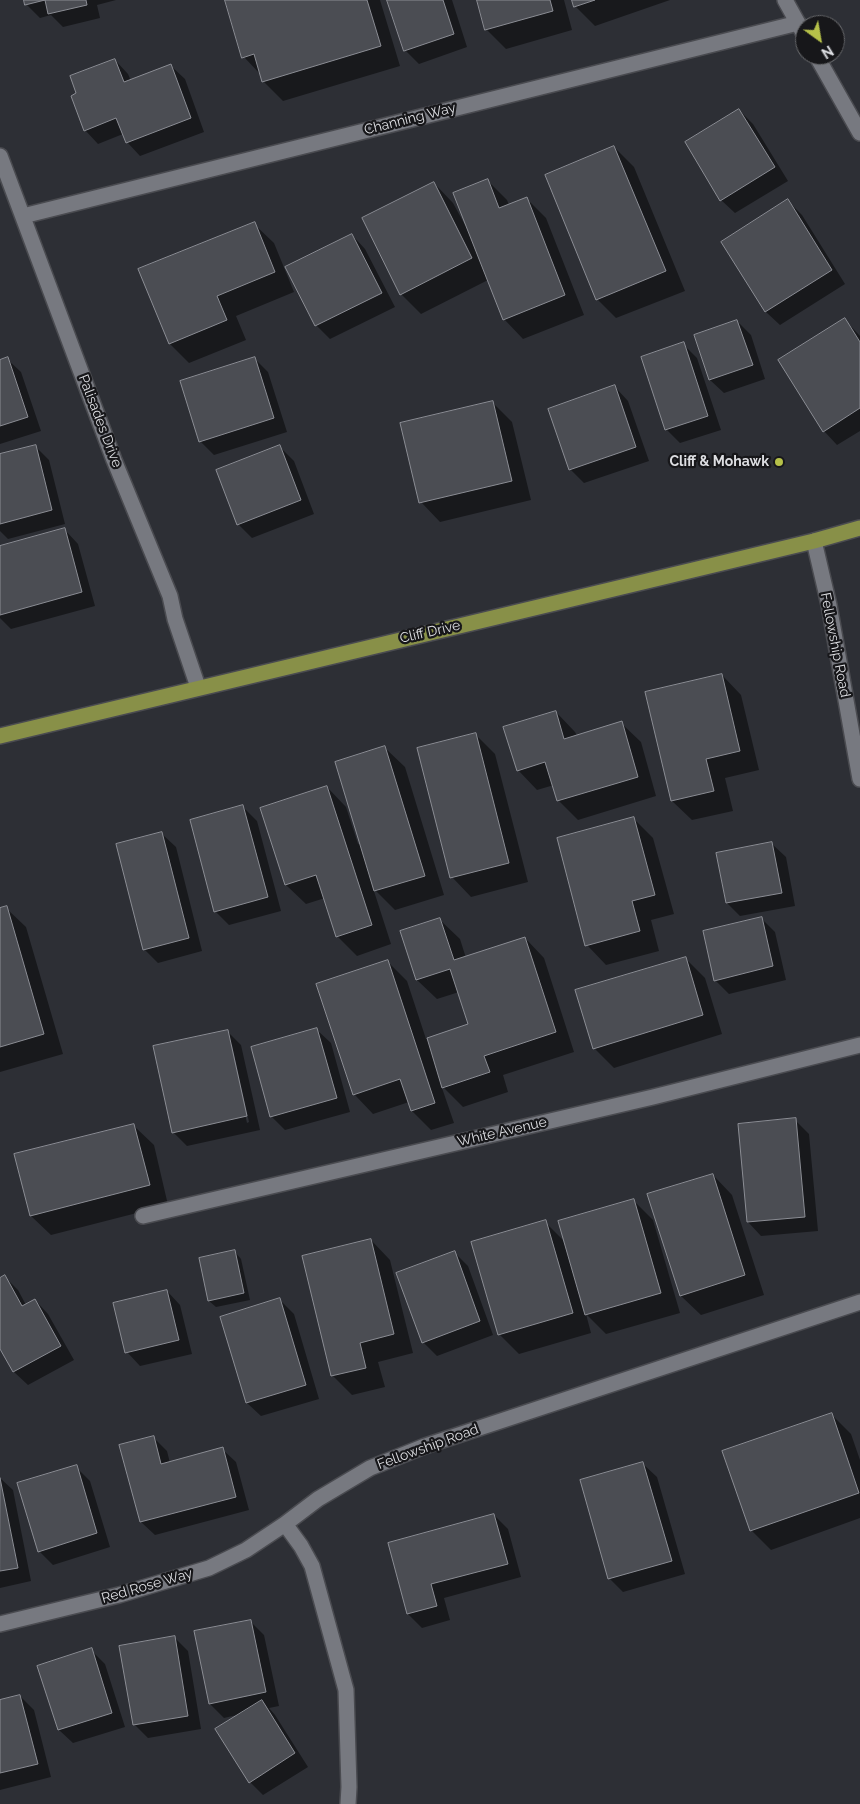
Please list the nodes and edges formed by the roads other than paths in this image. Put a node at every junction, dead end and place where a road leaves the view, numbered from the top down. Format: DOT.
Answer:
graph roads {
  1 [pos="785,0"];
  2 [pos="795,18"];
  3 [pos="795,30"];
  4 [pos="822,65"];
  5 [pos="860,133"];
  6 [pos="0,156"];
  7 [pos="22,216"];
  8 [pos="860,528"];
  9 [pos="814,541"];
  10 [pos="198,688"];
  11 [pos="0,736"];
  12 [pos="860,778"];
  13 [pos="860,1045"];
  14 [pos="143,1216"];
  15 [pos="860,1302"];
  16 [pos="285,1524"];
  17 [pos="0,1624"];
  18 [pos="348,1804"];
  1 -- 2 [label="street"];
  3 -- 7 [label="street, Channing Way"];
  4 -- 5 [label="street"];
  6 -- 7 [label="street, Palisades Drive"];
  7 -- 10 [label="street, Palisades Drive"];
  8 -- 9 [label="main road, Cliff Drive"];
  9 -- 10 [label="main road, Cliff Drive"];
  9 -- 12 [label="street, Fellowship Road"];
  10 -- 11 [label="main road, Cliff Drive"];
  13 -- 14 [label="street, White Avenue"];
  15 -- 16 [label="street, Fellowship Road"];
  16 -- 17 [label="street, Red Rose Way"];
  16 -- 18 [label="street"];
}
